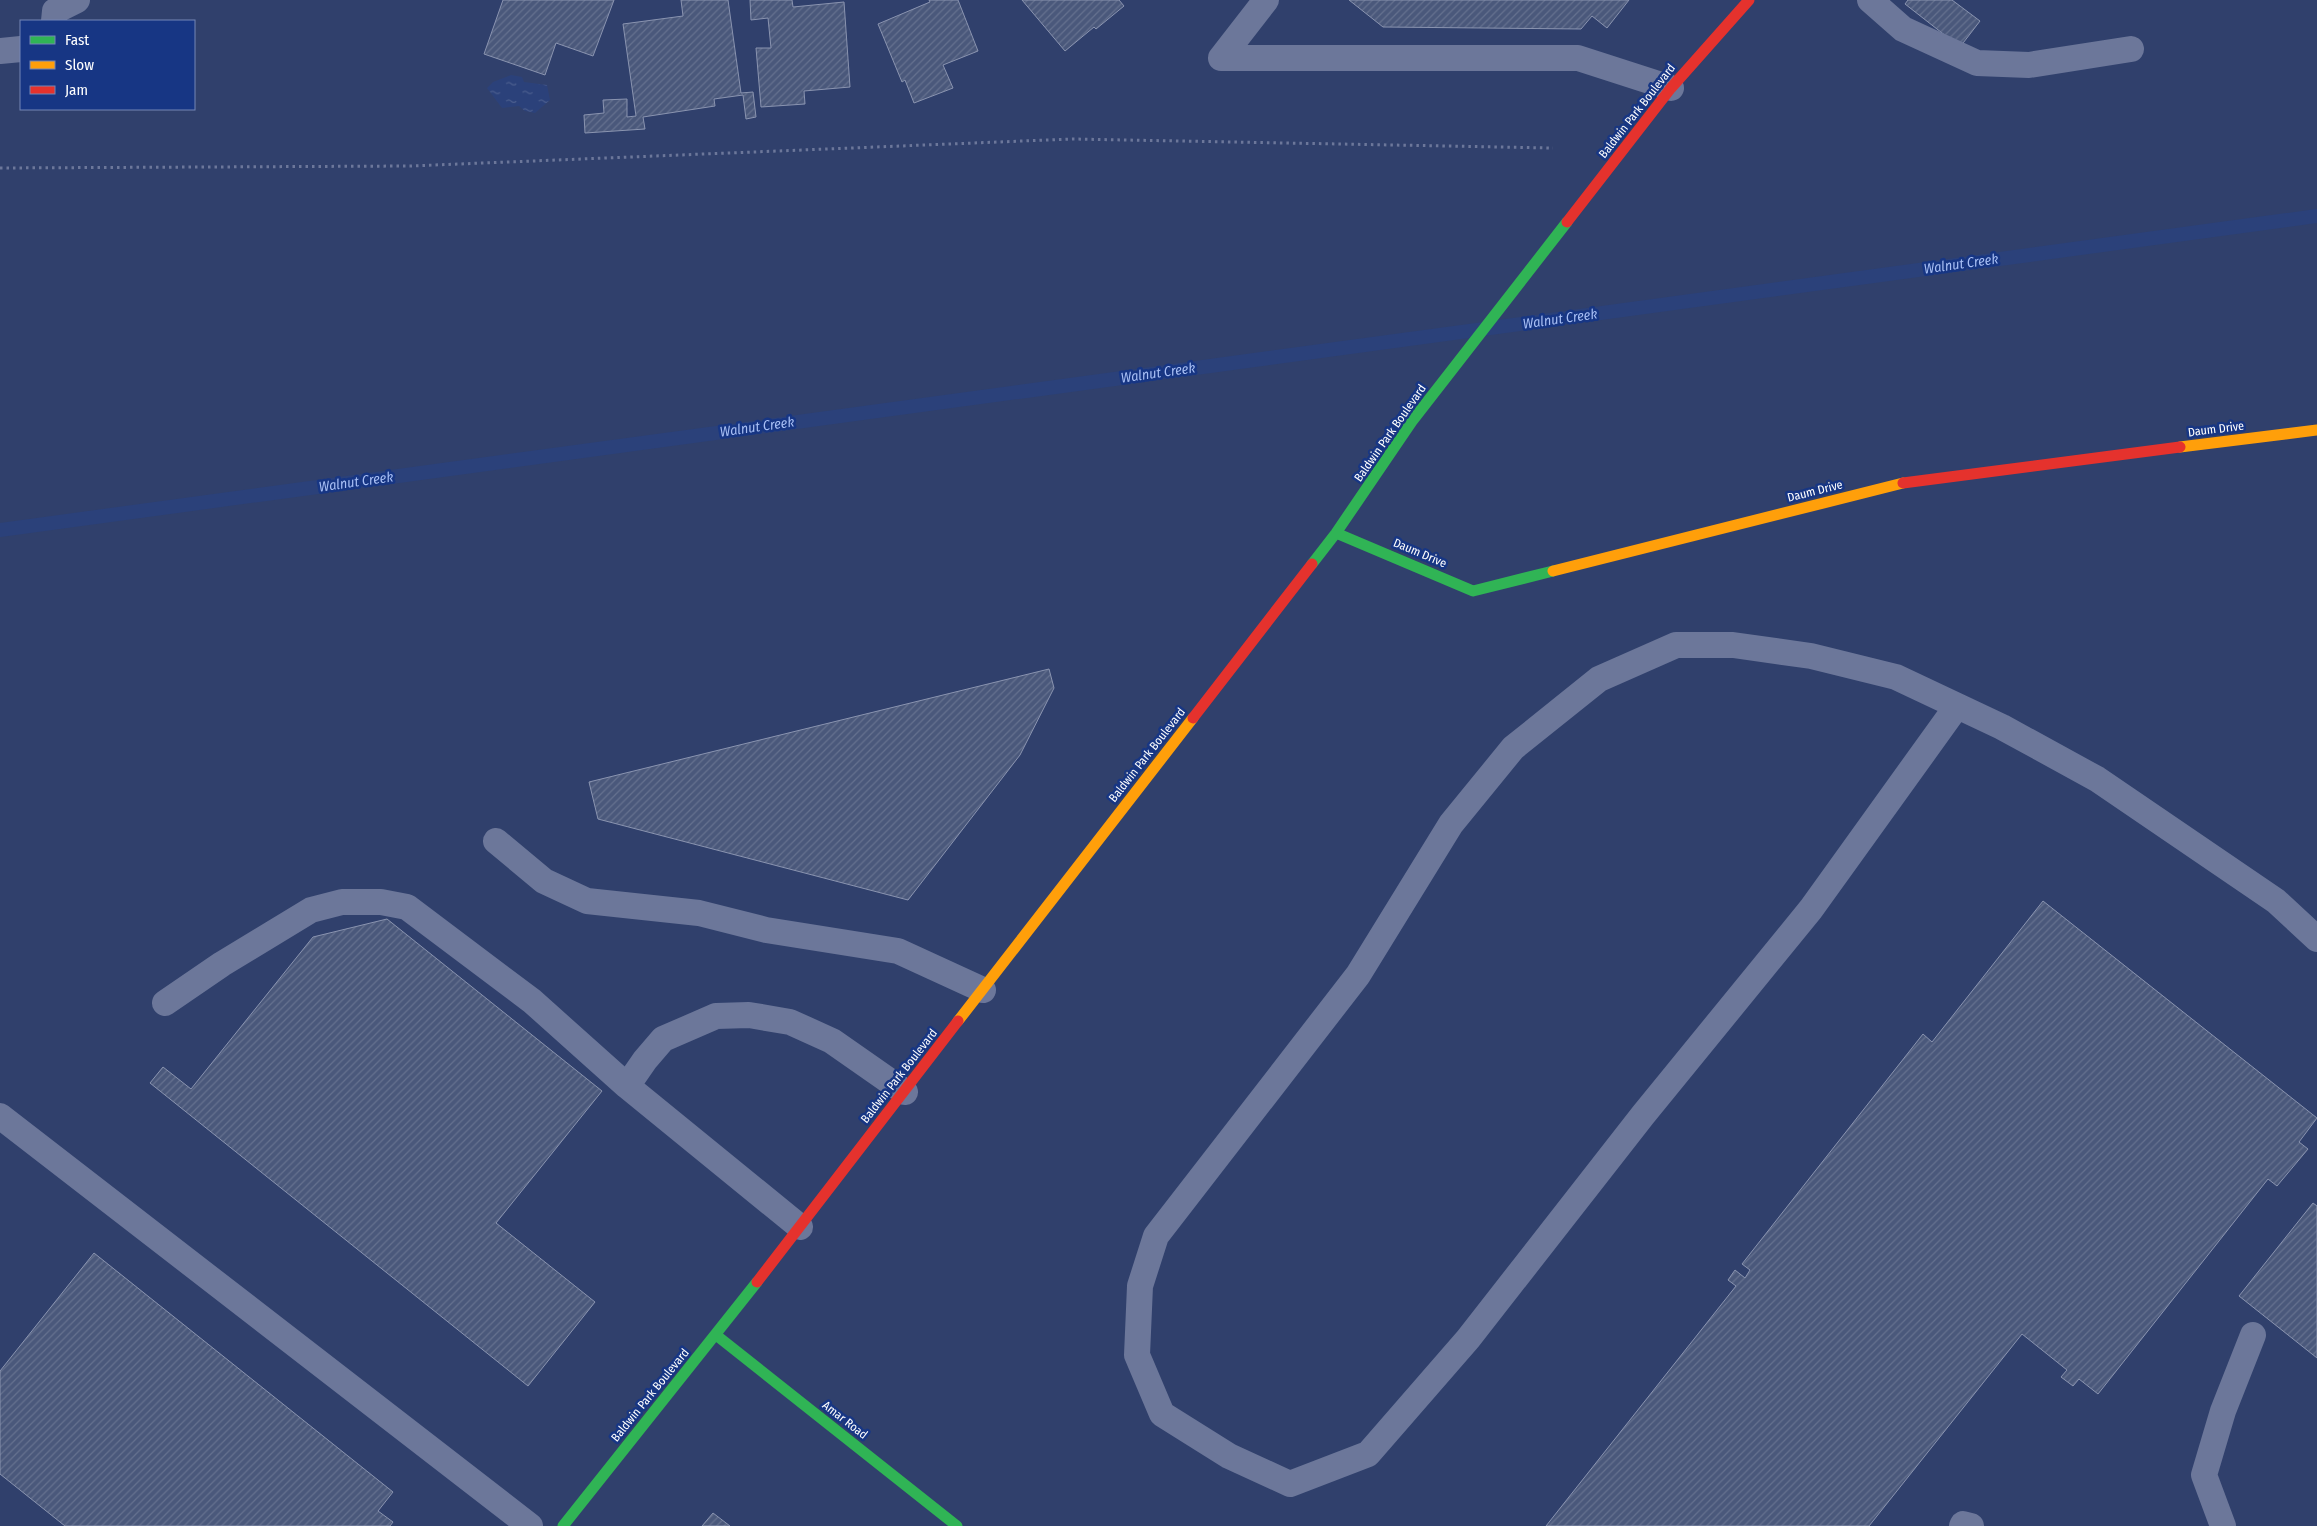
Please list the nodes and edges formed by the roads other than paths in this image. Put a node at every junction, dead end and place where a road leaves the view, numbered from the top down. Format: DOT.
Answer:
graph roads {
  1 [pos="78,0"];
  2 [pos="1266,0"];
  3 [pos="1749,0"];
  4 [pos="1870,0"];
  5 [pos="54,20"];
  6 [pos="20,49"];
  7 [pos="2131,49"];
  8 [pos="0,51"];
  9 [pos="1671,88"];
  10 [pos="2317,430"];
  11 [pos="1336,532"];
  12 [pos="1957,706"];
  13 [pos="496,841"];
  14 [pos="2317,939"];
  15 [pos="983,990"];
  16 [pos="165,1003"];
  17 [pos="627,1086"];
  18 [pos="905,1092"];
  19 [pos="0,1116"];
  20 [pos="800,1227"];
  21 [pos="716,1335"];
  22 [pos="2253,1335"];
  23 [pos="530,1526"];
  24 [pos="563,1526"];
  25 [pos="957,1526"];
  26 [pos="1962,1526"];
  27 [pos="1971,1526"];
  28 [pos="2223,1526"];
  1 -- 5 [label="lane"];
  2 -- 9 [label="lane"];
  3 -- 9 [label="main road, Baldwin Park Boulevard"];
  4 -- 7 [label="lane"];
  6 -- 8 [label="lane"];
  9 -- 11 [label="main road, Baldwin Park Boulevard"];
  10 -- 11 [label="main road, Daum Drive"];
  11 -- 15 [label="main road, Baldwin Park Boulevard"];
  12 -- 12 [label="lane"];
  12 -- 14 [label="lane"];
  13 -- 15 [label="lane"];
  15 -- 18 [label="main road, Baldwin Park Boulevard"];
  16 -- 17 [label="lane"];
  17 -- 18 [label="lane"];
  17 -- 20 [label="lane"];
  18 -- 20 [label="main road, Baldwin Park Boulevard"];
  19 -- 23 [label="lane"];
  20 -- 21 [label="main road, Baldwin Park Boulevard"];
  21 -- 24 [label="main road, Baldwin Park Boulevard"];
  21 -- 25 [label="main road, Amar Road"];
  22 -- 28 [label="lane"];
  26 -- 27 [label="lane"];
}
